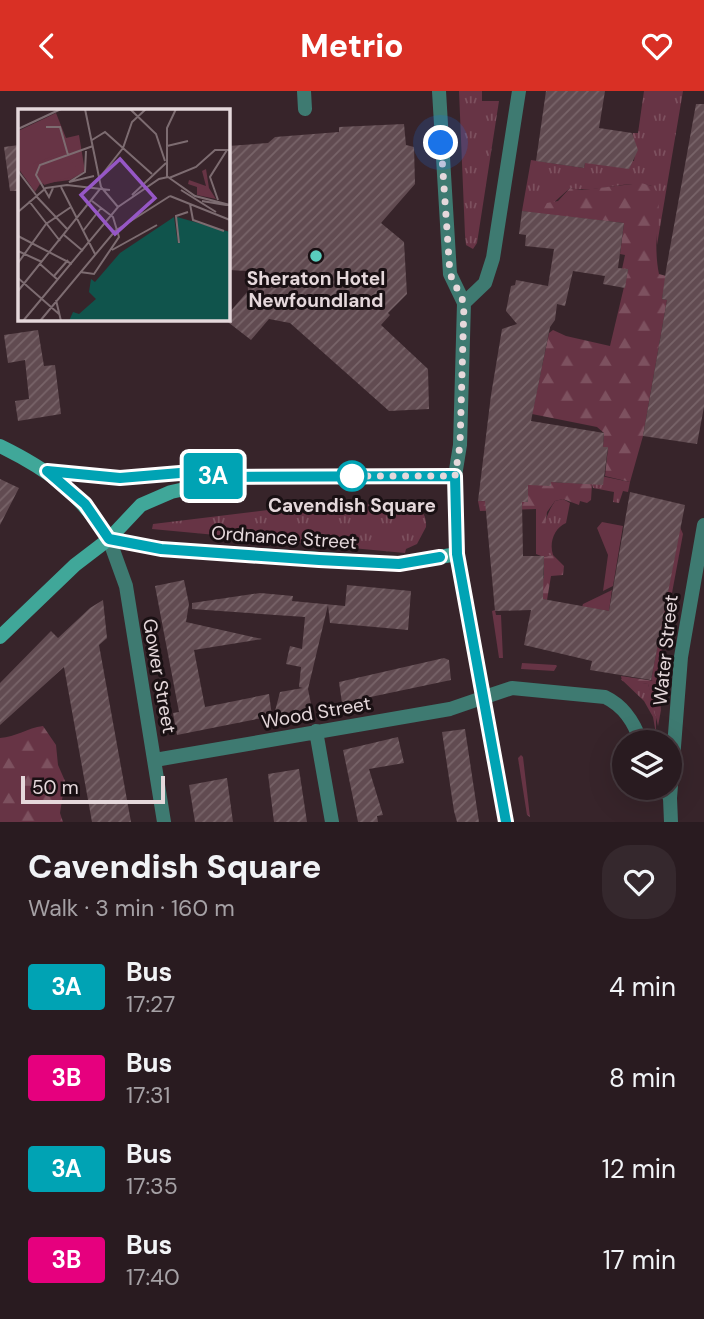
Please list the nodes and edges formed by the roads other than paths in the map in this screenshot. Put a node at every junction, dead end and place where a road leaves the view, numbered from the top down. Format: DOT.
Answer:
graph roads {
  1 [pos="304,91"];
  2 [pos="439,91"];
  3 [pos="519,91"];
  4 [pos="305,109"];
  5 [pos="464,303"];
  6 [pos="0,446"];
  7 [pos="47,471"];
  8 [pos="455,476"];
  9 [pos="216,477"];
  10 [pos="704,525"];
  11 [pos="109,539"];
  12 [pos="457,554"];
  13 [pos="0,637"];
  14 [pos="482,698"];
  15 [pos="636,730"];
  16 [pos="674,730"];
  17 [pos="316,731"];
  18 [pos="155,760"];
  19 [pos="668,800"];
  20 [pos="164,822"];
  21 [pos="332,822"];
  22 [pos="506,822"];
  23 [pos="671,822"];
  1 -- 4 [label="street"];
  2 -- 5 [label="street"];
  3 -- 5 [label="street"];
  5 -- 8 [label="street"];
  6 -- 7 [label="main road"];
  7 -- 9 [label="main road"];
  7 -- 11 [label="main road"];
  8 -- 9 [label="main road"];
  8 -- 12 [label="street"];
  9 -- 11 [label="main road"];
  10 -- 16 [label="street, Water Street"];
  11 -- 12 [label="main road, Ordnance Street"];
  11 -- 13 [label="main road"];
  11 -- 18 [label="street, Gower Street"];
  12 -- 14 [label="street"];
  14 -- 15 [label="street, Wood Street"];
  14 -- 17 [label="street, Wood Street"];
  14 -- 22 [label="street"];
  17 -- 18 [label="street, Wood Street"];
  17 -- 21 [label="street"];
  18 -- 20 [label="street, Gower Street"];
  19 -- 23 [label="street, Water Street"];
}
